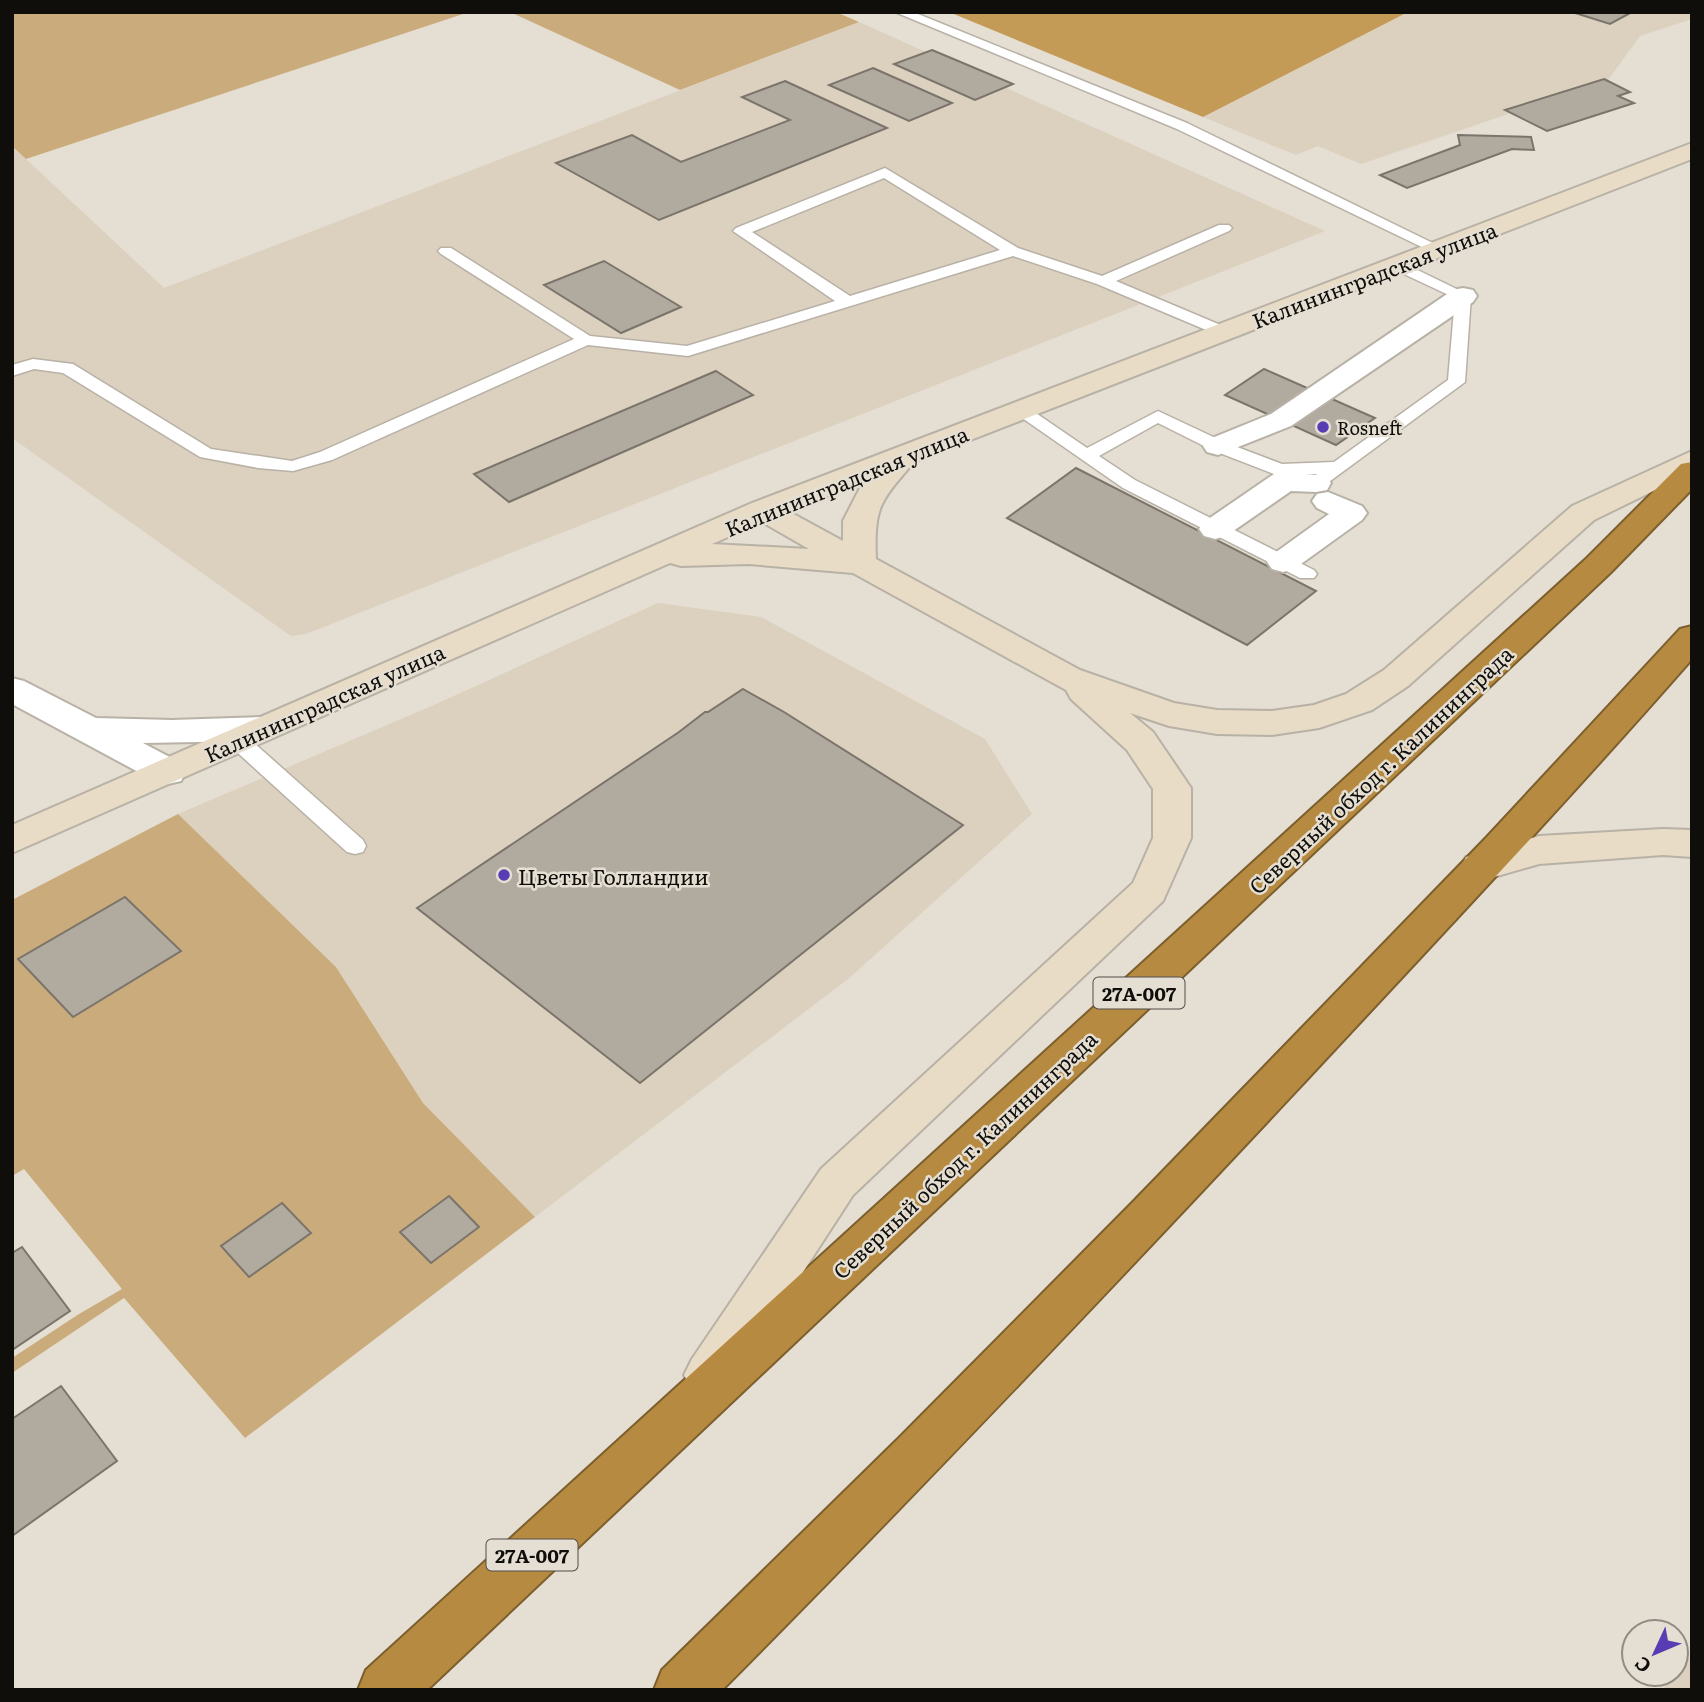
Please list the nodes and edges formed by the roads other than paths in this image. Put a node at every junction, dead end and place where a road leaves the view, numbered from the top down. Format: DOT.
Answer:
graph roads {
  1 [pos="901,12"];
  2 [pos="1692,150"];
  3 [pos="1224,229"];
  4 [pos="1437,249"];
  5 [pos="446,251"];
  6 [pos="1013,251"];
  7 [pos="1396,265"];
  8 [pos="1103,281"];
  9 [pos="1463,296"];
  10 [pos="848,302"];
  11 [pos="1224,332"];
  12 [pos="586,340"];
  13 [pos="12,371"];
  14 [pos="1021,411"];
  15 [pos="1219,446"];
  16 [pos="1087,455"];
  17 [pos="904,456"];
  18 [pos="1692,460"];
  19 [pos="1692,471"];
  20 [pos="1334,491"];
  21 [pos="763,510"];
  22 [pos="1260,551"];
  23 [pos="648,560"];
  24 [pos="860,564"];
  25 [pos="1692,637"];
  26 [pos="1068,678"];
  27 [pos="12,689"];
  28 [pos="87,730"];
  29 [pos="250,734"];
  30 [pos="168,772"];
  31 [pos="12,840"];
  32 [pos="1692,844"];
  33 [pos="355,846"];
  34 [pos="1480,867"];
  35 [pos="678,1420"];
  36 [pos="386,1690"];
  37 [pos="682,1690"];
  1 -- 4 [label="lane"];
  2 -- 4 [label="street, Калининградская улица"];
  3 -- 8 [label="lane"];
  4 -- 7 [label="street, Калининградская улица"];
  5 -- 12 [label="lane"];
  6 -- 8 [label="lane"];
  6 -- 10 [label="lane"];
  6 -- 10 [label="lane"];
  7 -- 9 [label="lane"];
  7 -- 11 [label="street, Калининградская улица"];
  8 -- 11 [label="lane"];
  9 -- 15 [label="street"];
  9 -- 20 [label="lane"];
  10 -- 12 [label="lane"];
  11 -- 14 [label="street, Калининградская улица"];
  12 -- 13 [label="lane"];
  14 -- 16 [label="lane"];
  14 -- 17 [label="street, Калининградская улица"];
  15 -- 16 [label="lane"];
  15 -- 20 [label="lane"];
  16 -- 22 [label="lane"];
  17 -- 21 [label="street, Калининградская улица"];
  17 -- 24 [label="street"];
  18 -- 26 [label="street"];
  19 -- 35 [label="highway, Северный обход г. Калининграда / 27А-007"];
  20 -- 22 [label="street"];
  20 -- 22 [label="street"];
  20 -- 22 [label="street"];
  21 -- 23 [label="street, Калининградская улица"];
  21 -- 24 [label="street"];
  23 -- 24 [label="street"];
  23 -- 29 [label="street, Калининградская улица"];
  24 -- 26 [label="street"];
  25 -- 34 [label="highway"];
  26 -- 35 [label="street"];
  27 -- 28 [label="street"];
  28 -- 29 [label="street"];
  28 -- 30 [label="street"];
  29 -- 30 [label="street, Калининградская улица"];
  29 -- 33 [label="lane"];
  30 -- 31 [label="street, Калининградская улица"];
  32 -- 34 [label="street"];
  34 -- 37 [label="highway"];
  35 -- 36 [label="highway, Северный обход г. Калининграда / 27А-007"];
}
